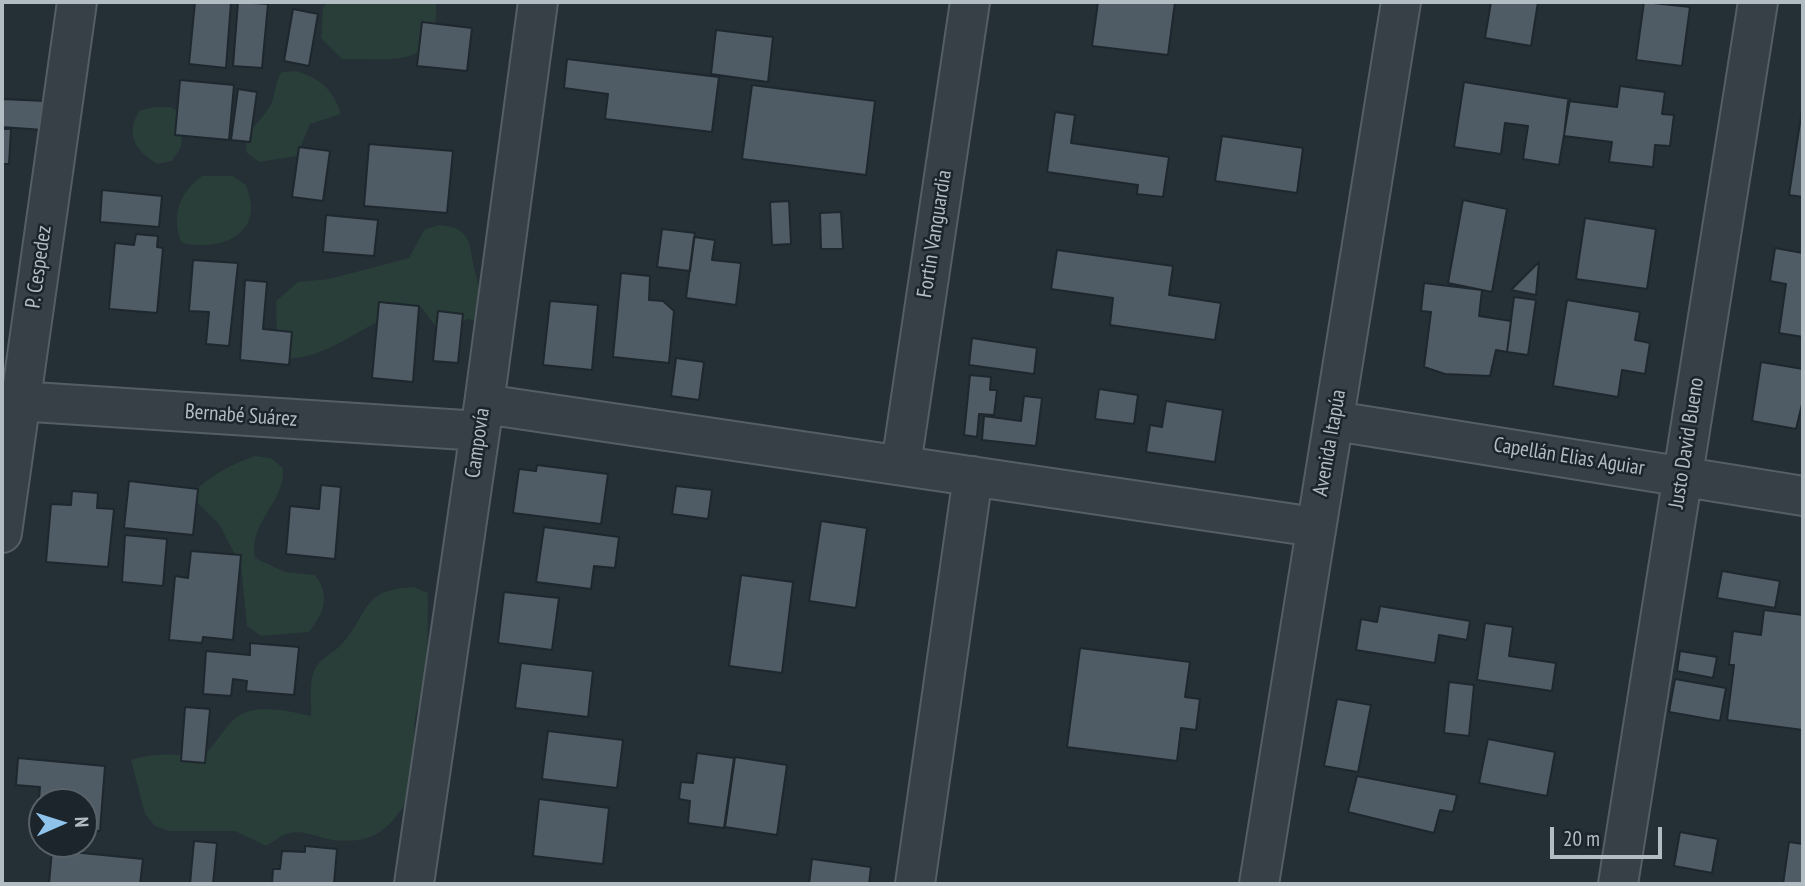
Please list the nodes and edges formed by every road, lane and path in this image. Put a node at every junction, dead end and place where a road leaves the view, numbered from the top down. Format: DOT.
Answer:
graph roads {
  1 [pos="77,2"];
  2 [pos="538,2"];
  3 [pos="970,2"];
  4 [pos="1401,2"];
  5 [pos="1758,2"];
  6 [pos="11,401"];
  7 [pos="482,418"];
  8 [pos="1335,421"];
  9 [pos="901,465"];
  10 [pos="1682,474"];
  11 [pos="972,476"];
  12 [pos="1803,496"];
  13 [pos="1315,527"];
  14 [pos="2,533"];
  15 [pos="414,884"];
  16 [pos="915,884"];
  17 [pos="1259,884"];
  18 [pos="1618,884"];
  1 -- 6 [label="street, P. Cespedez"];
  2 -- 7 [label="street, Campovía"];
  3 -- 9 [label="street, Fortin Vanguardia"];
  4 -- 8 [label="street, Avenida Itapúa"];
  5 -- 10 [label="street, Justo David Bueno"];
  6 -- 7 [label="street, Bernabé Suárez"];
  6 -- 14 [label="street, P. Cespedez"];
  7 -- 9 [label="street, Bernabé Suárez"];
  7 -- 15 [label="street, Campovía"];
  8 -- 10 [label="street, Capellán Elias Aguiar"];
  8 -- 13 [label="street, Avenida Itapúa"];
  9 -- 11 [label="street, Bernabé Suárez"];
  10 -- 12 [label="street, Capellán Elias Aguiar"];
  10 -- 18 [label="street, Justo David Bueno"];
  11 -- 13 [label="street, Bernabé Suárez"];
  11 -- 16 [label="street"];
  13 -- 17 [label="street, Avenida Itapúa"];
}
